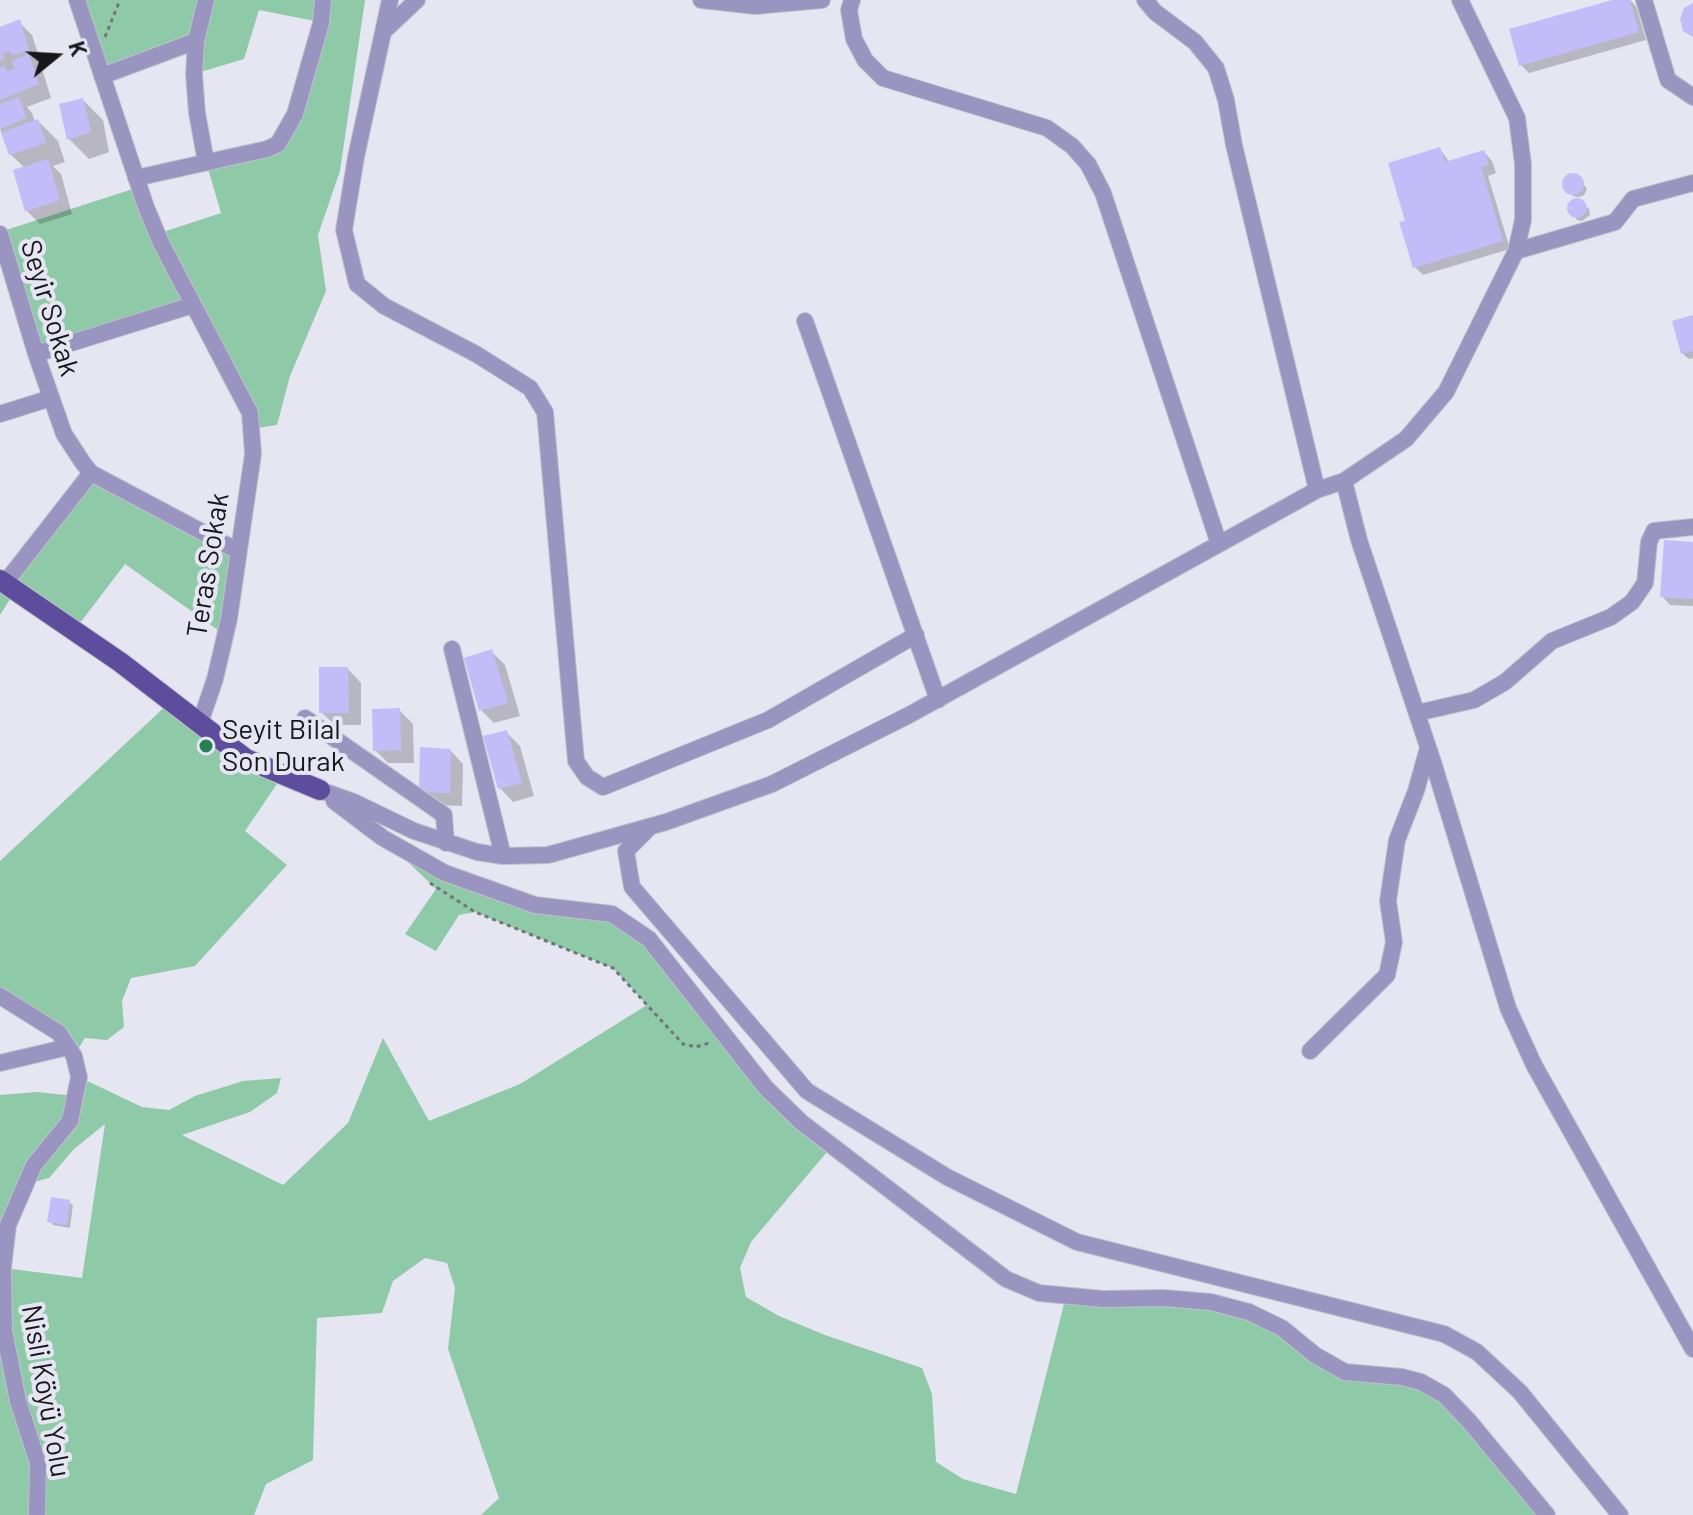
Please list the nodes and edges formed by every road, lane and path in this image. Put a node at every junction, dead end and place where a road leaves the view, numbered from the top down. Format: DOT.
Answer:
graph roads {
  1 [pos="77,0"];
  2 [pos="120,0"];
  3 [pos="206,0"];
  4 [pos="323,0"];
  5 [pos="390,0"];
  6 [pos="417,0"];
  7 [pos="701,0"];
  8 [pos="822,0"];
  9 [pos="852,0"];
  10 [pos="1145,0"];
  11 [pos="1460,0"];
  12 [pos="1644,0"];
  13 [pos="382,34"];
  14 [pos="196,41"];
  15 [pos="100,68"];
  16 [pos="1693,97"];
  17 [pos="206,162"];
  18 [pos="136,178"];
  19 [pos="1693,183"];
  20 [pos="0,234"];
  21 [pos="1516,251"];
  22 [pos="193,305"];
  23 [pos="805,321"];
  24 [pos="36,354"];
  25 [pos="51,398"];
  26 [pos="0,414"];
  27 [pos="91,473"];
  28 [pos="1344,481"];
  29 [pos="1317,490"];
  30 [pos="1693,527"];
  31 [pos="1219,544"];
  32 [pos="238,551"];
  33 [pos="2,581"];
  34 [pos="916,635"];
  35 [pos="452,649"];
  36 [pos="938,700"];
  37 [pos="1417,713"];
  38 [pos="305,718"];
  39 [pos="200,723"];
  40 [pos="1428,747"];
  41 [pos="320,790"];
  42 [pos="650,827"];
  43 [pos="446,843"];
  44 [pos="503,856"];
  45 [pos="425,879"];
  46 [pos="0,996"];
  47 [pos="727,1038"];
  48 [pos="68,1047"];
  49 [pos="1310,1051"];
  50 [pos="0,1063"];
  51 [pos="1693,1349"];
  52 [pos="37,1515"];
  53 [pos="1547,1515"];
  54 [pos="1620,1515"];
  1 -- 15 [label="street"];
  2 -- 15 [label="path"];
  3 -- 14 [label="street"];
  4 -- 17 [label="street"];
  5 -- 13 [label="street"];
  6 -- 13 [label="street"];
  7 -- 8 [label="street"];
  9 -- 31 [label="street"];
  10 -- 29 [label="street"];
  11 -- 21 [label="street"];
  12 -- 16 [label="street"];
  13 -- 34 [label="street"];
  14 -- 15 [label="street"];
  14 -- 17 [label="street"];
  15 -- 18 [label="street"];
  17 -- 18 [label="street"];
  18 -- 22 [label="street"];
  19 -- 21 [label="street"];
  20 -- 24 [label="street, Seyir Sokak"];
  21 -- 28 [label="street"];
  22 -- 24 [label="street"];
  22 -- 32 [label="street, Teras Sokak"];
  23 -- 34 [label="street"];
  24 -- 25 [label="street, Seyir Sokak"];
  25 -- 26 [label="street"];
  25 -- 27 [label="street, Seyir Sokak"];
  27 -- 32 [label="street"];
  27 -- 33 [label="street"];
  28 -- 29 [label="street"];
  28 -- 37 [label="street"];
  29 -- 31 [label="street"];
  30 -- 37 [label="street"];
  31 -- 36 [label="street"];
  32 -- 39 [label="street, Teras Sokak"];
  33 -- 39 [label="main road"];
  34 -- 36 [label="street"];
  35 -- 44 [label="street"];
  36 -- 42 [label="street"];
  37 -- 40 [label="street"];
  38 -- 43 [label="street"];
  39 -- 41 [label="main road"];
  40 -- 49 [label="street"];
  40 -- 51 [label="street"];
  41 -- 43 [label="street"];
  41 -- 47 [label="street"];
  42 -- 44 [label="street"];
  42 -- 54 [label="street"];
  43 -- 44 [label="street"];
  45 -- 47 [label="path"];
  46 -- 48 [label="street"];
  47 -- 53 [label="street"];
  48 -- 50 [label="street"];
  48 -- 52 [label="street, Nisli Köyü Yolu"];
}
